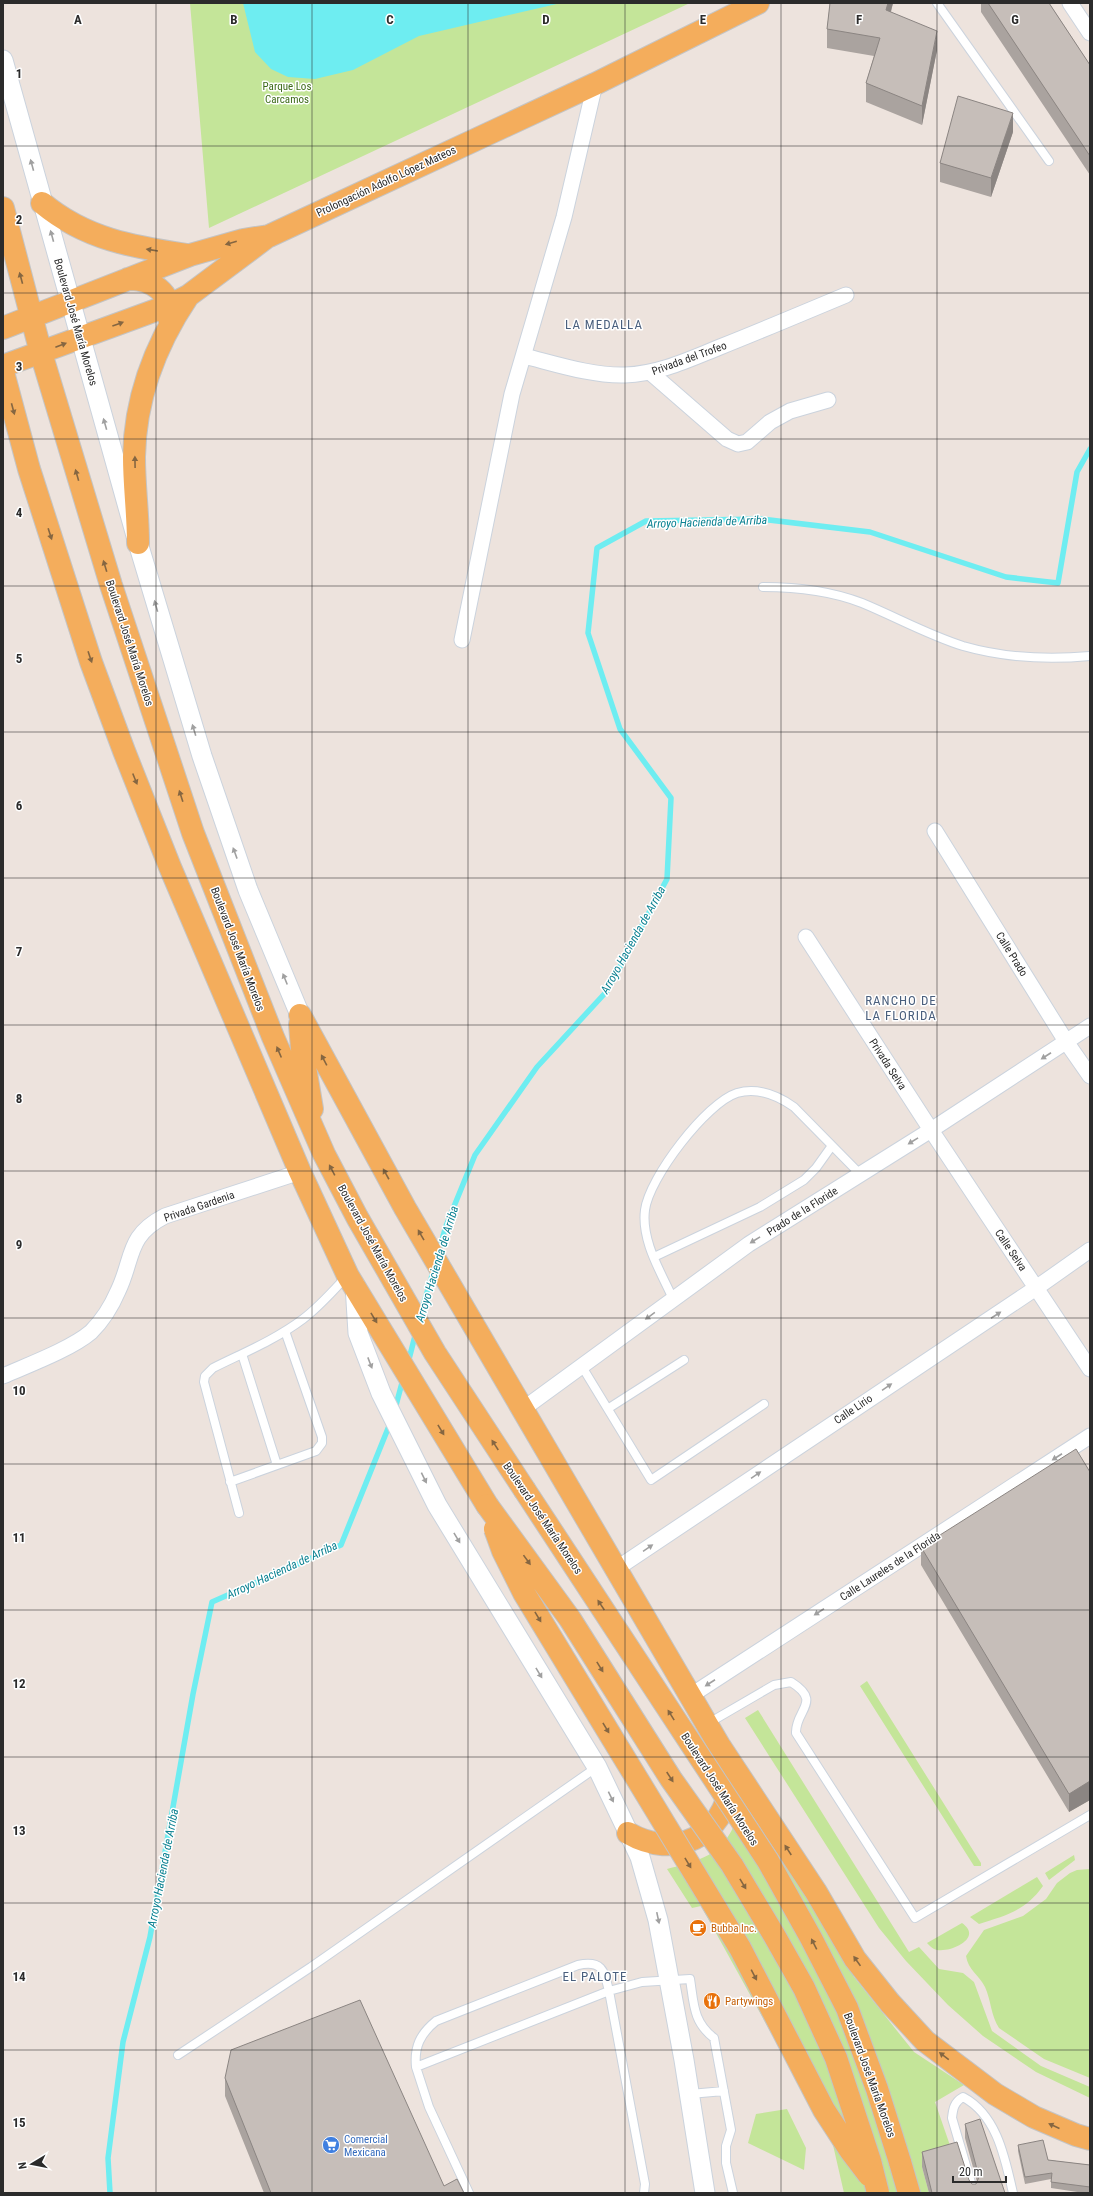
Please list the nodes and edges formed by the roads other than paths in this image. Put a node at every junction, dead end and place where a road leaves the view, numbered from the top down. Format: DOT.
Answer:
graph roads {
  1 [pos="758,3"];
  2 [pos="937,3"];
  3 [pos="1070,3"];
  4 [pos="1090,33"];
  5 [pos="3,60"];
  6 [pos="595,84"];
  7 [pos="1049,161"];
  8 [pos="42,203"];
  9 [pos="3,208"];
  10 [pos="269,236"];
  11 [pos="190,255"];
  12 [pos="128,279"];
  13 [pos="846,294"];
  14 [pos="69,301"];
  15 [pos="179,301"];
  16 [pos="31,316"];
  17 [pos="3,328"];
  18 [pos="81,337"];
  19 [pos="41,353"];
  20 [pos="524,356"];
  21 [pos="3,366"];
  22 [pos="3,372"];
  23 [pos="651,373"];
  24 [pos="828,400"];
  25 [pos="3,430"];
  26 [pos="29,469"];
  27 [pos="138,543"];
  28 [pos="764,587"];
  29 [pos="462,640"];
  30 [pos="1090,656"];
  31 [pos="935,831"];
  32 [pos="806,937"];
  33 [pos="300,1015"];
  34 [pos="1090,1026"];
  35 [pos="1067,1043"];
  36 [pos="1090,1076"];
  37 [pos="930,1130"];
  38 [pos="314,1133"];
  39 [pos="831,1147"];
  40 [pos="300,1172"];
  41 [pos="860,1174"];
  42 [pos="1090,1250"];
  43 [pos="654,1257"];
  44 [pos="351,1280"];
  45 [pos="1036,1288"];
  46 [pos="673,1299"];
  47 [pos="285,1331"];
  48 [pos="242,1354"];
  49 [pos="684,1360"];
  50 [pos="581,1365"];
  51 [pos="1090,1369"];
  52 [pos="3,1376"];
  53 [pos="764,1404"];
  54 [pos="609,1408"];
  55 [pos="523,1409"];
  56 [pos="1090,1436"];
  57 [pos="277,1465"];
  58 [pos="230,1482"];
  59 [pos="487,1505"];
  60 [pos="239,1513"];
  61 [pos="616,1569"];
  62 [pos="690,1696"];
  63 [pos="707,1724"];
  64 [pos="719,1745"];
  65 [pos="597,1767"];
  66 [pos="1090,1815"];
  67 [pos="628,1833"];
  68 [pos="670,1982"];
  69 [pos="609,1991"];
  70 [pos="178,2055"];
  71 [pos="416,2067"];
  72 [pos="724,2091"];
  73 [pos="689,2094"];
  74 [pos="1090,2140"];
  75 [pos="469,2193"];
  76 [pos="644,2193"];
  77 [pos="705,2193"];
  78 [pos="734,2193"];
  79 [pos="878,2193"];
  80 [pos="884,2193"];
  81 [pos="909,2193"];
  82 [pos="974,2193"];
  83 [pos="1013,2193"];
  1 -- 6 [label="main road, Prolongación Adolfo López Mateos"];
  2 -- 7 [label="lane"];
  3 -- 4 [label="street"];
  8 -- 5 [label="street, Boulevard José María Morelos, one-way"];
  6 -- 10 [label="main road, Prolongación Adolfo López Mateos"];
  6 -- 20 [label="street"];
  11 -- 8 [label="main road, one-way"];
  14 -- 8 [label="street, Boulevard José María Morelos, one-way"];
  16 -- 9 [label="main road, one-way"];
  10 -- 11 [label="main road, Prolongación Adolfo López Mateos, one-way"];
  10 -- 15 [label="main road"];
  11 -- 12 [label="main road, Prolongación Adolfo López Mateos"];
  12 -- 14 [label="main road, Prolongación Adolfo López Mateos"];
  12 -- 15 [label="main road"];
  13 -- 23 [label="street, Privada del Trofeo"];
  14 -- 16 [label="main road, Prolongación Adolfo López Mateos"];
  14 -- 18 [label="street, Boulevard José María Morelos"];
  18 -- 15 [label="main road, one-way"];
  27 -- 15 [label="main road, one-way"];
  16 -- 17 [label="main road, Prolongación Adolfo López Mateos"];
  16 -- 19 [label="main road, Boulevard José María Morelos"];
  19 -- 18 [label="main road, one-way"];
  27 -- 18 [label="street, Boulevard José María Morelos, one-way"];
  19 -- 21 [label="main road"];
  38 -- 19 [label="main road, Boulevard José María Morelos, one-way"];
  20 -- 23 [label="street, Privada del Trofeo"];
  20 -- 29 [label="street"];
  22 -- 26 [label="main road, one-way"];
  23 -- 24 [label="street"];
  25 -- 26 [label="main road"];
  26 -- 40 [label="main road, one-way"];
  33 -- 27 [label="street, Boulevard José María Morelos, one-way"];
  28 -- 30 [label="lane"];
  31 -- 35 [label="street, Calle Prado"];
  32 -- 37 [label="street, Privada Selva"];
  33 -- 38 [label="main road"];
  55 -- 33 [label="main road, one-way"];
  34 -- 35 [label="street, Prado de la Floride"];
  35 -- 36 [label="street, Calle Prado"];
  35 -- 37 [label="street, Prado de la Floride, one-way"];
  37 -- 41 [label="street, Prado de la Floride, one-way"];
  37 -- 45 [label="street, Calle Selva"];
  81 -- 38 [label="main road, Boulevard José María Morelos, one-way, bridge"];
  39 -- 41 [label="lane"];
  39 -- 43 [label="lane"];
  39 -- 43 [label="lane"];
  40 -- 44 [label="main road"];
  40 -- 52 [label="street, Privada Gardenia"];
  41 -- 46 [label="street, Prado de la Floride, one-way"];
  42 -- 45 [label="street, Calle Lirio"];
  43 -- 46 [label="lane"];
  44 -- 47 [label="lane"];
  44 -- 59 [label="main road, one-way"];
  44 -- 65 [label="street, one-way"];
  45 -- 51 [label="street, Calle Selva"];
  61 -- 45 [label="street, Calle Lirio, one-way"];
  46 -- 50 [label="street, Prado de la Floride, one-way"];
  47 -- 48 [label="lane"];
  47 -- 57 [label="lane"];
  48 -- 57 [label="lane"];
  48 -- 58 [label="lane"];
  49 -- 54 [label="lane"];
  50 -- 54 [label="lane"];
  50 -- 55 [label="street, Prado de la Floride"];
  53 -- 54 [label="lane"];
  55 -- 61 [label="main road"];
  56 -- 62 [label="street, Calle Laureles de la Florida, one-way"];
  57 -- 58 [label="lane"];
  58 -- 60 [label="lane"];
  59 -- 79 [label="main road, one-way, bridge"];
  59 -- 80 [label="main road, one-way, bridge"];
  61 -- 62 [label="main road"];
  62 -- 63 [label="main road"];
  63 -- 64 [label="main road"];
  63 -- 66 [label="lane"];
  64 -- 67 [label="main road"];
  74 -- 64 [label="main road, one-way"];
  65 -- 67 [label="street, one-way"];
  65 -- 70 [label="lane"];
  67 -- 68 [label="street, one-way"];
  68 -- 69 [label="lane"];
  68 -- 72 [label="lane"];
  68 -- 73 [label="street"];
  69 -- 71 [label="lane"];
  69 -- 71 [label="lane"];
  69 -- 76 [label="lane"];
  71 -- 75 [label="lane"];
  72 -- 73 [label="lane"];
  72 -- 78 [label="lane"];
  73 -- 77 [label="street"];
  82 -- 83 [label="lane"];
}
